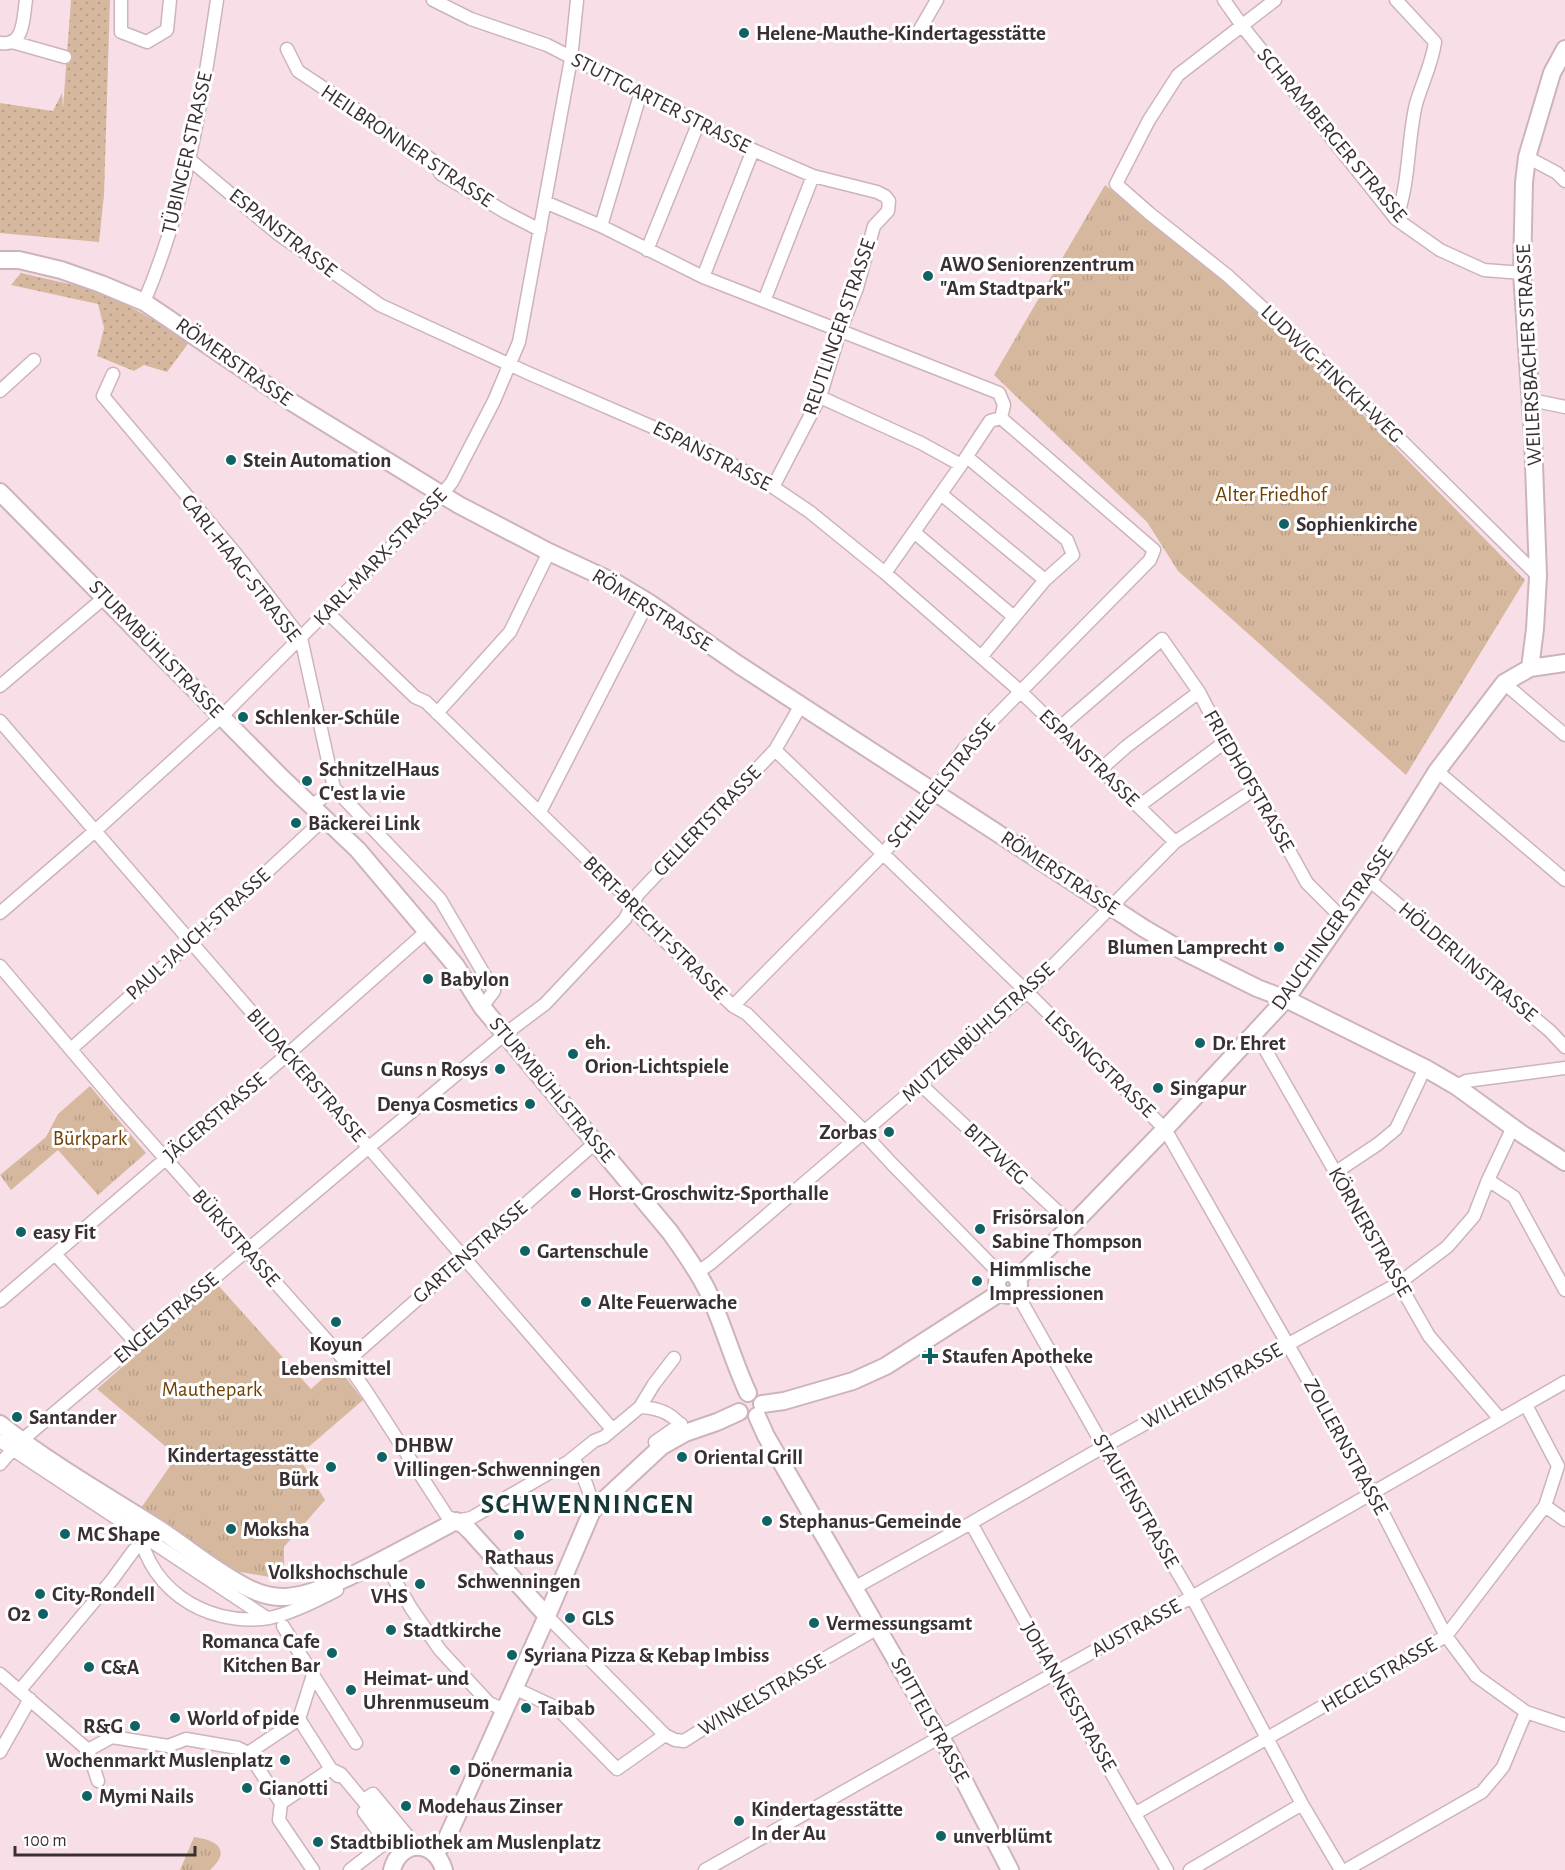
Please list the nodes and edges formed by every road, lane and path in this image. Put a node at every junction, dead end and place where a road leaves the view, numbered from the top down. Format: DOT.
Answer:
graph roads {
  1 [pos="26,0"];
  2 [pos="121,0"];
  3 [pos="170,0"];
  4 [pos="217,0"];
  5 [pos="433,0"];
  6 [pos="577,0"];
  7 [pos="938,0"];
  8 [pos="1224,0"];
  9 [pos="1275,0"];
  10 [pos="1396,0"];
  11 [pos="1243,27"];
  12 [pos="919,31"];
  13 [pos="10,41"];
  14 [pos="287,49"];
  15 [pos="1565,49"];
  16 [pos="65,57"];
  17 [pos="571,59"];
  18 [pos="641,92"];
  19 [pos="699,122"];
  20 [pos="753,150"];
  21 [pos="1527,157"];
  22 [pos="189,159"];
  23 [pos="813,176"];
  24 [pos="1565,181"];
  25 [pos="544,201"];
  26 [pos="890,201"];
  27 [pos="1396,219"];
  28 [pos="601,226"];
  29 [pos="540,230"];
  30 [pos="647,250"];
  31 [pos="0,260"];
  32 [pos="1522,273"];
  33 [pos="703,277"];
  34 [pos="764,301"];
  35 [pos="144,302"];
  36 [pos="840,331"];
  37 [pos="34,360"];
  38 [pos="510,365"];
  39 [pos="113,374"];
  40 [pos="0,391"];
  41 [pos="820,397"];
  42 [pos="1531,400"];
  43 [pos="1565,407"];
  44 [pos="1001,418"];
  45 [pos="964,461"];
  46 [pos="773,487"];
  47 [pos="0,492"];
  48 [pos="443,494"];
  49 [pos="941,494"];
  50 [pos="914,532"];
  51 [pos="549,552"];
  52 [pos="885,573"];
  53 [pos="1538,576"];
  54 [pos="1045,580"];
  55 [pos="105,597"];
  56 [pos="648,602"];
  57 [pos="327,612"];
  58 [pos="1014,617"];
  59 [pos="301,638"];
  60 [pos="981,657"];
  61 [pos="1565,663"];
  62 [pos="1530,668"];
  63 [pos="1504,683"];
  64 [pos="0,686"];
  65 [pos="1020,691"];
  66 [pos="1199,692"];
  67 [pos="801,705"];
  68 [pos="437,713"];
  69 [pos="222,716"];
  70 [pos="0,721"];
  71 [pos="1059,728"];
  72 [pos="1565,735"];
  73 [pos="1225,742"];
  74 [pos="775,750"];
  75 [pos="1101,769"];
  76 [pos="1437,771"];
  77 [pos="334,788"];
  78 [pos="1255,789"];
  79 [pos="934,792"];
  80 [pos="1139,806"];
  81 [pos="311,807"];
  82 [pos="540,812"];
  83 [pos="324,819"];
  84 [pos="95,831"];
  85 [pos="1175,842"];
  86 [pos="882,855"];
  87 [pos="1369,880"];
  88 [pos="1565,880"];
  89 [pos="633,904"];
  90 [pos="1111,908"];
  91 [pos="0,913"];
  92 [pos="1342,918"];
  93 [pos="427,931"];
  94 [pos="191,942"];
  95 [pos="0,966"];
  96 [pos="1027,993"];
  97 [pos="1286,999"];
  98 [pos="733,1006"];
  99 [pos="482,1007"];
  100 [pos="506,1034"];
  101 [pos="1253,1036"];
  102 [pos="1565,1047"];
  103 [pos="71,1048"];
  104 [pos="288,1054"];
  105 [pos="1425,1068"];
  106 [pos="1565,1068"];
  107 [pos="920,1084"];
  108 [pos="1456,1086"];
  109 [pos="1513,1127"];
  110 [pos="1165,1129"];
  111 [pos="864,1131"];
  112 [pos="595,1143"];
  113 [pos="368,1148"];
  114 [pos="166,1158"];
  115 [pos="1565,1162"];
  116 [pos="1336,1172"];
  117 [pos="1488,1180"];
  118 [pos="1072,1225"];
  119 [pos="245,1250"];
  120 [pos="55,1254"];
  121 [pos="464,1257"];
  122 [pos="698,1272"];
  123 [pos="1399,1282"];
  124 [pos="1008,1285"];
  125 [pos="1565,1290"];
  126 [pos="0,1301"];
  127 [pos="136,1343"];
  128 [pos="1289,1344"];
  129 [pos="674,1358"];
  130 [pos="346,1362"];
  131 [pos="1565,1382"];
  132 [pos="748,1393"];
  133 [pos="1526,1405"];
  134 [pos="640,1407"];
  135 [pos="759,1410"];
  136 [pos="739,1412"];
  137 [pos="1500,1419"];
  138 [pos="0,1424"];
  139 [pos="683,1428"];
  140 [pos="612,1429"];
  141 [pos="0,1441"];
  142 [pos="16,1445"];
  143 [pos="1104,1446"];
  144 [pos="573,1458"];
  145 [pos="0,1464"];
  146 [pos="1373,1494"];
  147 [pos="592,1505"];
  148 [pos="1545,1506"];
  149 [pos="138,1516"];
  150 [pos="1565,1520"];
  151 [pos="460,1523"];
  152 [pos="971,1523"];
  153 [pos="138,1534"];
  154 [pos="134,1550"];
  155 [pos="385,1563"];
  156 [pos="326,1587"];
  157 [pos="854,1588"];
  158 [pos="1192,1597"];
  159 [pos="547,1616"];
  160 [pos="276,1620"];
  161 [pos="878,1628"];
  162 [pos="1446,1636"];
  163 [pos="1054,1673"];
  164 [pos="0,1674"];
  165 [pos="313,1676"];
  166 [pos="514,1688"];
  167 [pos="20,1690"];
  168 [pos="30,1699"];
  169 [pos="505,1710"];
  170 [pos="1526,1712"];
  171 [pos="299,1719"];
  172 [pos="1565,1725"];
  173 [pos="665,1735"];
  174 [pos="940,1737"];
  175 [pos="1268,1738"];
  176 [pos="356,1743"];
  177 [pos="88,1750"];
  178 [pos="0,1752"];
  179 [pos="248,1754"];
  180 [pos="335,1773"];
  181 [pos="98,1781"];
  182 [pos="281,1803"];
  183 [pos="1302,1804"];
  184 [pos="1136,1814"];
  185 [pos="435,1853"];
  186 [pos="313,1870"];
  187 [pos="350,1870"];
  188 [pos="392,1870"];
  189 [pos="444,1870"];
  190 [pos="705,1870"];
  191 [pos="1010,1870"];
  192 [pos="1167,1870"];
  193 [pos="1190,1870"];
  194 [pos="1341,1870"];
  195 [pos="1346,1870"];
  1 -- 13 [label="street"];
  2 -- 3 [label="street"];
  4 -- 22 [label="street, TÜBINGER STRASSE"];
  5 -- 17 [label="street, STUTTGARTER STRASSE"];
  6 -- 17 [label="street, KARL-MARX-STRASSE"];
  7 -- 12 [label="street"];
  8 -- 11 [label="street, SCHRAMBERGER STRASSE"];
  9 -- 11 [label="street"];
  10 -- 27 [label="street"];
  11 -- 27 [label="street, SCHRAMBERGER STRASSE"];
  11 -- 53 [label="street, LUDWIG-FINCKH-WEG"];
  13 -- 16 [label="street"];
  14 -- 29 [label="street, HEILBRONNER STRASSE"];
  15 -- 21 [label="main road, WEILERSBACHER STRASSE"];
  17 -- 18 [label="street, STUTTGARTER STRASSE"];
  17 -- 25 [label="street, KARL-MARX-STRASSE"];
  18 -- 19 [label="street, STUTTGARTER STRASSE"];
  18 -- 28 [label="street"];
  19 -- 20 [label="street, STUTTGARTER STRASSE"];
  19 -- 30 [label="street"];
  20 -- 23 [label="street, STUTTGARTER STRASSE"];
  20 -- 33 [label="street"];
  21 -- 24 [label="street"];
  21 -- 32 [label="main road, WEILERSBACHER STRASSE"];
  22 -- 35 [label="street, TÜBINGER STRASSE"];
  22 -- 38 [label="street, ESPANSTRASSE"];
  23 -- 26 [label="street, STUTTGARTER STRASSE"];
  23 -- 34 [label="street"];
  25 -- 28 [label="street"];
  25 -- 29 [label="street, KARL-MARX-STRASSE"];
  26 -- 36 [label="street, REUTLINGER STRASSE"];
  27 -- 32 [label="street, SCHRAMBERGER STRASSE"];
  28 -- 30 [label="street"];
  29 -- 38 [label="street, KARL-MARX-STRASSE"];
  30 -- 33 [label="street"];
  31 -- 35 [label="main road, RÖMERSTRASSE"];
  32 -- 42 [label="main road, WEILERSBACHER STRASSE"];
  33 -- 34 [label="street"];
  34 -- 36 [label="street"];
  35 -- 48 [label="main road, RÖMERSTRASSE"];
  36 -- 41 [label="street, REUTLINGER STRASSE"];
  36 -- 44 [label="street"];
  37 -- 40 [label="street"];
  38 -- 46 [label="street, ESPANSTRASSE"];
  38 -- 48 [label="street, KARL-MARX-STRASSE"];
  39 -- 59 [label="street, CARL-HAAG-STRASSE"];
  41 -- 45 [label="street"];
  41 -- 46 [label="street, REUTLINGER STRASSE"];
  42 -- 43 [label="street"];
  42 -- 53 [label="main road, WEILERSBACHER STRASSE"];
  44 -- 45 [label="street"];
  44 -- 65 [label="street, SCHLEGELSTRASSE"];
  45 -- 49 [label="street"];
  45 -- 54 [label="street"];
  46 -- 52 [label="street, ESPANSTRASSE"];
  47 -- 55 [label="main road, STURMBÜHLSTRASSE"];
  48 -- 51 [label="main road, RÖMERSTRASSE"];
  48 -- 57 [label="street, KARL-MARX-STRASSE"];
  49 -- 50 [label="street"];
  49 -- 54 [label="street"];
  50 -- 52 [label="street"];
  50 -- 58 [label="street"];
  51 -- 56 [label="main road, RÖMERSTRASSE"];
  51 -- 68 [label="street"];
  52 -- 60 [label="street, ESPANSTRASSE"];
  53 -- 62 [label="main road, WEILERSBACHER STRASSE"];
  54 -- 58 [label="street"];
  55 -- 64 [label="street"];
  55 -- 69 [label="main road, STURMBÜHLSTRASSE"];
  56 -- 67 [label="main road, RÖMERSTRASSE"];
  56 -- 82 [label="street"];
  57 -- 59 [label="street, KARL-MARX-STRASSE"];
  57 -- 68 [label="street, BERT-BRECHT-STRASSE"];
  58 -- 60 [label="street"];
  59 -- 69 [label="street, KARL-MARX-STRASSE"];
  59 -- 77 [label="street, CARL-HAAG-STRASSE"];
  60 -- 65 [label="street, ESPANSTRASSE"];
  61 -- 62 [label="main road, DAUCHINGER STRASSE"];
  62 -- 63 [label="main road, DAUCHINGER STRASSE"];
  63 -- 72 [label="street"];
  63 -- 76 [label="main road, DAUCHINGER STRASSE"];
  65 -- 71 [label="street, ESPANSTRASSE"];
  65 -- 79 [label="street, SCHLEGELSTRASSE"];
  66 -- 71 [label="street, FRIEDHOFSTRASSE"];
  66 -- 73 [label="street, FRIEDHOFSTRASSE"];
  66 -- 75 [label="street"];
  67 -- 74 [label="street, GELLERTSTRASSE"];
  67 -- 79 [label="main road, RÖMERSTRASSE"];
  68 -- 82 [label="street, BERT-BRECHT-STRASSE"];
  69 -- 81 [label="main road, STURMBÜHLSTRASSE"];
  69 -- 84 [label="street, KARL-MARX-STRASSE"];
  70 -- 84 [label="street, BILDACKERSTRASSE"];
  71 -- 75 [label="street, ESPANSTRASSE"];
  73 -- 78 [label="street, FRIEDHOFSTRASSE"];
  73 -- 80 [label="street"];
  74 -- 86 [label="street, LESSINGSTRASSE"];
  74 -- 89 [label="street, GELLERTSTRASSE"];
  75 -- 80 [label="street, ESPANSTRASSE"];
  76 -- 87 [label="main road, DAUCHINGER STRASSE"];
  76 -- 88 [label="street"];
  77 -- 81 [label="street"];
  77 -- 99 [label="street, STURMBÜHLSTRASSE"];
  78 -- 85 [label="street, MUTZENBÜHLSTRASSE"];
  78 -- 92 [label="street, FRIEDHOFSTRASSE"];
  79 -- 86 [label="street, SCHLEGELSTRASSE"];
  79 -- 90 [label="main road, RÖMERSTRASSE"];
  80 -- 85 [label="street, ESPANSTRASSE"];
  81 -- 83 [label="main road, STURMBÜHLSTRASSE"];
  82 -- 89 [label="street, BERT-BRECHT-STRASSE"];
  83 -- 93 [label="main road, STURMBÜHLSTRASSE"];
  83 -- 94 [label="street, PAUL-JAUCH-STRASSE"];
  84 -- 91 [label="street, KARL-MARX-STRASSE"];
  84 -- 94 [label="street, BILDACKERSTRASSE"];
  85 -- 90 [label="street, MUTZENBÜHLSTRASSE"];
  86 -- 96 [label="street, LESSINGSTRASSE"];
  86 -- 98 [label="street, SCHLEGELSTRASSE"];
  87 -- 92 [label="main road, DAUCHINGER STRASSE"];
  87 -- 102 [label="street, HÖLDERLINSTRASSE"];
  89 -- 98 [label="street, BERT-BRECHT-STRASSE"];
  89 -- 100 [label="street, GELLERTSTRASSE"];
  90 -- 96 [label="street, MUTZENBÜHLSTRASSE"];
  90 -- 97 [label="main road, RÖMERSTRASSE"];
  92 -- 97 [label="main road, DAUCHINGER STRASSE"];
  93 -- 99 [label="main road, STURMBÜHLSTRASSE"];
  93 -- 104 [label="street, JÄGERSTRASSE"];
  94 -- 103 [label="street, PAUL-JAUCH-STRASSE"];
  94 -- 104 [label="street, BILDACKERSTRASSE"];
  95 -- 103 [label="street, BÜRKSTRASSE"];
  96 -- 107 [label="street, MUTZENBÜHLSTRASSE"];
  96 -- 110 [label="street, LESSINGSTRASSE"];
  97 -- 101 [label="main road, DAUCHINGER STRASSE"];
  97 -- 105 [label="main road, RÖMERSTRASSE"];
  98 -- 111 [label="street, BERT-BRECHT-STRASSE"];
  99 -- 100 [label="main road, STURMBÜHLSTRASSE"];
  100 -- 112 [label="main road, STURMBÜHLSTRASSE"];
  100 -- 113 [label="street, ENGELSTRASSE"];
  101 -- 110 [label="main road, DAUCHINGER STRASSE"];
  101 -- 116 [label="street, KÖRNERSTRASSE"];
  103 -- 114 [label="street, BÜRKSTRASSE"];
  104 -- 113 [label="street, BILDACKERSTRASSE"];
  104 -- 114 [label="street, JÄGERSTRASSE"];
  105 -- 108 [label="main road, RÖMERSTRASSE"];
  105 -- 116 [label="street"];
  106 -- 108 [label="street"];
  107 -- 111 [label="street, MUTZENBÜHLSTRASSE"];
  107 -- 118 [label="street, BITZWEG"];
  108 -- 109 [label="main road, RÖMERSTRASSE"];
  109 -- 115 [label="main road, RÖMERSTRASSE"];
  109 -- 117 [label="street, WILHELMSTRASSE"];
  110 -- 118 [label="main road, DAUCHINGER STRASSE"];
  110 -- 128 [label="street, ZOLLERNSTRASSE"];
  111 -- 122 [label="street, MUTZENBÜHLSTRASSE"];
  111 -- 124 [label="street, BERT-BRECHT-STRASSE"];
  112 -- 121 [label="street, GARTENSTRASSE"];
  112 -- 122 [label="main road, STURMBÜHLSTRASSE"];
  113 -- 119 [label="street, ENGELSTRASSE"];
  113 -- 121 [label="street, BILDACKERSTRASSE"];
  114 -- 119 [label="street, BÜRKSTRASSE"];
  114 -- 120 [label="street, JÄGERSTRASSE"];
  116 -- 123 [label="street, KÖRNERSTRASSE"];
  117 -- 123 [label="street, WILHELMSTRASSE"];
  117 -- 125 [label="street"];
  118 -- 124 [label="main road, DAUCHINGER STRASSE"];
  119 -- 127 [label="street, ENGELSTRASSE"];
  119 -- 130 [label="street, BÜRKSTRASSE"];
  120 -- 126 [label="street, JÄGERSTRASSE"];
  120 -- 127 [label="street"];
  121 -- 130 [label="street, GARTENSTRASSE"];
  121 -- 140 [label="street, BILDACKERSTRASSE"];
  122 -- 132 [label="main road, STURMBÜHLSTRASSE"];
  123 -- 128 [label="street, WILHELMSTRASSE"];
  123 -- 137 [label="street, KÖRNERSTRASSE"];
  124 -- 135 [label="main road, DAUCHINGER STRASSE"];
  124 -- 143 [label="street, STAUFENSTRASSE"];
  127 -- 142 [label="street, ENGELSTRASSE"];
  128 -- 143 [label="street, WILHELMSTRASSE"];
  128 -- 146 [label="street, ZOLLERNSTRASSE"];
  129 -- 134 [label="street"];
  130 -- 151 [label="street, BÜRKSTRASSE"];
  131 -- 133 [label="street, AUSTRASSE"];
  132 -- 135 [label="main road"];
  132 -- 136 [label="main road"];
  133 -- 137 [label="street, AUSTRASSE"];
  133 -- 148 [label="street, HEGELSTRASSE"];
  134 -- 139 [label="street"];
  134 -- 140 [label="street"];
  135 -- 136 [label="main road"];
  135 -- 157 [label="main road, SPITTELSTRASSE"];
  136 -- 139 [label="main road"];
  137 -- 146 [label="street, AUSTRASSE"];
  138 -- 142 [label="main road"];
  139 -- 147 [label="main road"];
  140 -- 144 [label="street"];
  141 -- 142 [label="street"];
  142 -- 145 [label="street, ENGELSTRASSE"];
  142 -- 149 [label="main road"];
  142 -- 153 [label="street"];
  143 -- 152 [label="street, WILHELMSTRASSE"];
  143 -- 158 [label="street, STAUFENSTRASSE"];
  144 -- 147 [label="street"];
  144 -- 151 [label="street"];
  146 -- 158 [label="street, AUSTRASSE"];
  146 -- 162 [label="street, ZOLLERNSTRASSE"];
  147 -- 159 [label="main road"];
  148 -- 150 [label="street"];
  148 -- 162 [label="street, HEGELSTRASSE"];
  149 -- 153 [label="street"];
  149 -- 156 [label="main road"];
  151 -- 155 [label="main road"];
  151 -- 159 [label="main road"];
  152 -- 157 [label="street, WILHELMSTRASSE"];
  152 -- 163 [label="street, JOHANNESSTRASSE"];
  153 -- 160 [label="street"];
  153 -- 160 [label="street"];
  154 -- 167 [label="street"];
  155 -- 156 [label="main road"];
  155 -- 160 [label="street"];
  155 -- 169 [label="street"];
  156 -- 160 [label="street"];
  157 -- 161 [label="main road, SPITTELSTRASSE"];
  158 -- 163 [label="street, AUSTRASSE"];
  158 -- 175 [label="street, STAUFENSTRASSE"];
  159 -- 166 [label="main road"];
  159 -- 173 [label="street"];
  160 -- 165 [label="street"];
  161 -- 173 [label="street, WINKELSTRASSE"];
  161 -- 174 [label="main road, SPITTELSTRASSE"];
  162 -- 170 [label="street, ZOLLERNSTRASSE"];
  162 -- 175 [label="street, HEGELSTRASSE"];
  163 -- 174 [label="street, AUSTRASSE"];
  163 -- 184 [label="street, JOHANNESSTRASSE"];
  164 -- 167 [label="street"];
  165 -- 171 [label="street"];
  165 -- 176 [label="street"];
  166 -- 169 [label="main road"];
  166 -- 173 [label="street"];
  167 -- 168 [label="street"];
  168 -- 177 [label="street"];
  168 -- 178 [label="street"];
  169 -- 185 [label="main road"];
  170 -- 172 [label="street, ZOLLERNSTRASSE"];
  170 -- 195 [label="street"];
  171 -- 179 [label="street"];
  171 -- 180 [label="street"];
  174 -- 190 [label="street, AUSTRASSE"];
  174 -- 191 [label="main road, SPITTELSTRASSE"];
  175 -- 183 [label="street, STAUFENSTRASSE"];
  175 -- 184 [label="street, HEGELSTRASSE"];
  177 -- 179 [label="street"];
  177 -- 181 [label="street"];
  179 -- 182 [label="street"];
  180 -- 182 [label="street"];
  180 -- 187 [label="street"];
  182 -- 186 [label="street"];
  183 -- 193 [label="street"];
  183 -- 194 [label="street, STAUFENSTRASSE"];
  184 -- 192 [label="street, JOHANNESSTRASSE"];
  185 -- 188 [label="main road"];
  185 -- 189 [label="main road"];
}
